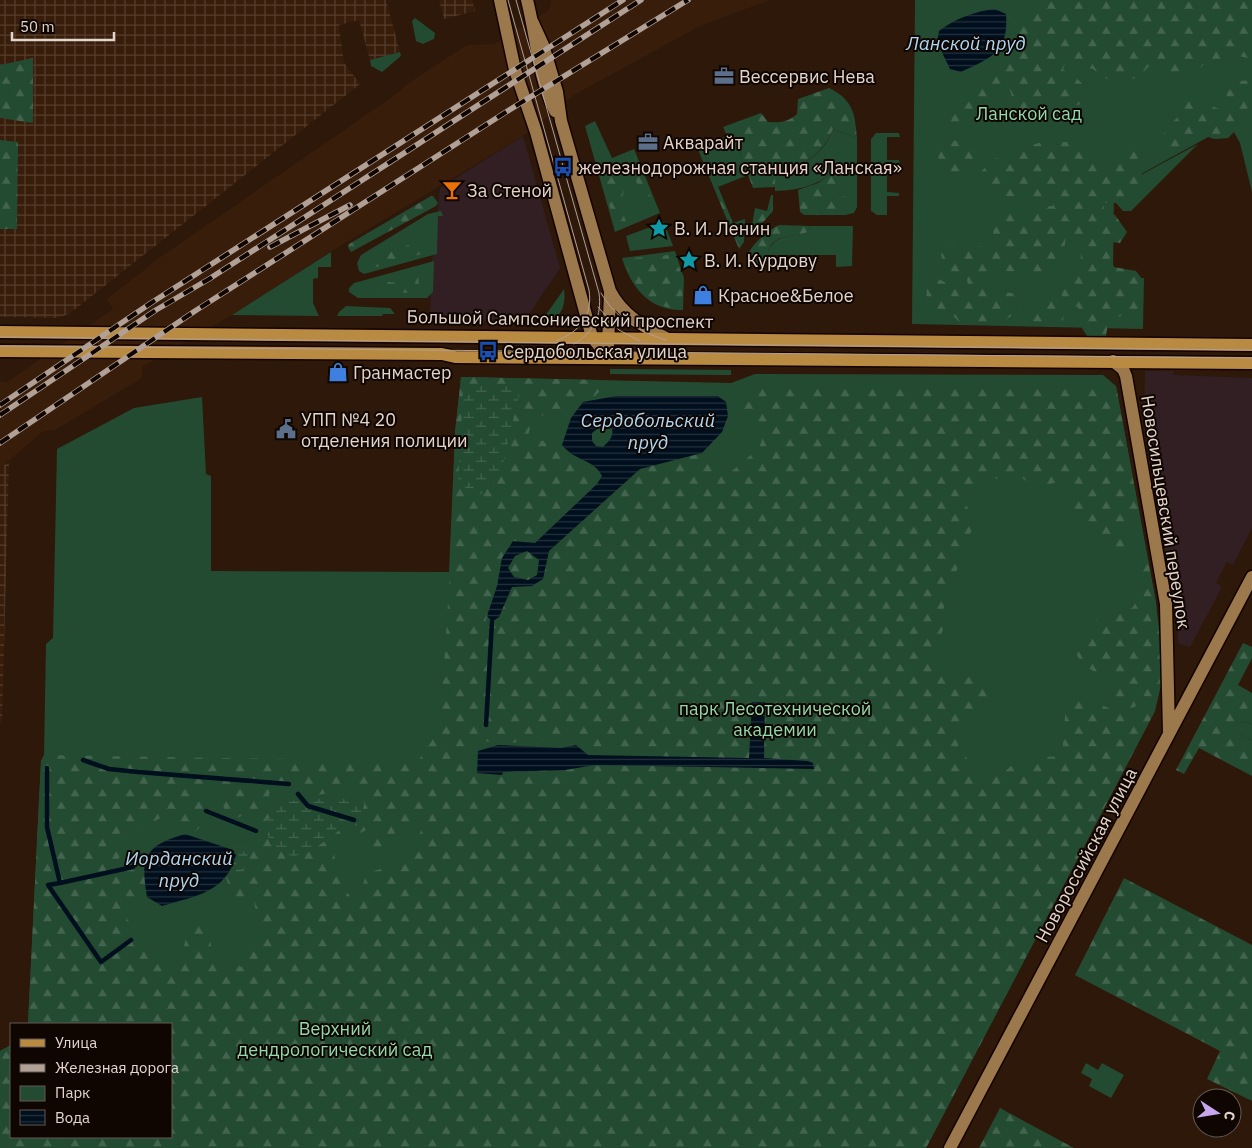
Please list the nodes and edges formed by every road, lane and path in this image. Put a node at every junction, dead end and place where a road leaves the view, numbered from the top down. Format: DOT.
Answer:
graph roads {
  1 [pos="500,0"];
  2 [pos="527,0"];
  3 [pos="610,291"];
  4 [pos="0,332"];
  5 [pos="592,337"];
  6 [pos="608,337"];
  7 [pos="668,338"];
  8 [pos="1252,345"];
  9 [pos="0,351"];
  10 [pos="608,357"];
  11 [pos="1112,361"];
  12 [pos="1252,363"];
  13 [pos="1252,577"];
  14 [pos="1169,735"];
  15 [pos="950,1148"];
  1 -- 5 [label="main road"];
  2 -- 3 [label="main road"];
  3 -- 6 [label="main road"];
  3 -- 7 [label="main road"];
  4 -- 5 [label="main road, Большой Сампсониевский проспект"];
  5 -- 6 [label="main road, Большой Сампсониевский проспект"];
  5 -- 10 [label="main road"];
  6 -- 7 [label="main road, Большой Сампсониевский проспект"];
  6 -- 10 [label="main road"];
  7 -- 8 [label="main road, Большой Сампсониевский проспект"];
  9 -- 10 [label="main road, Большой Сампсониевский проспект"];
  10 -- 11 [label="main road, Большой Сампсониевский проспект"];
  11 -- 12 [label="main road, Большой Сампсониевский проспект"];
  11 -- 14 [label="main road, Новосильцевский переулок"];
  13 -- 14 [label="main road, Новороссийская улица"];
  14 -- 15 [label="main road, Новороссийская улица"];
}
